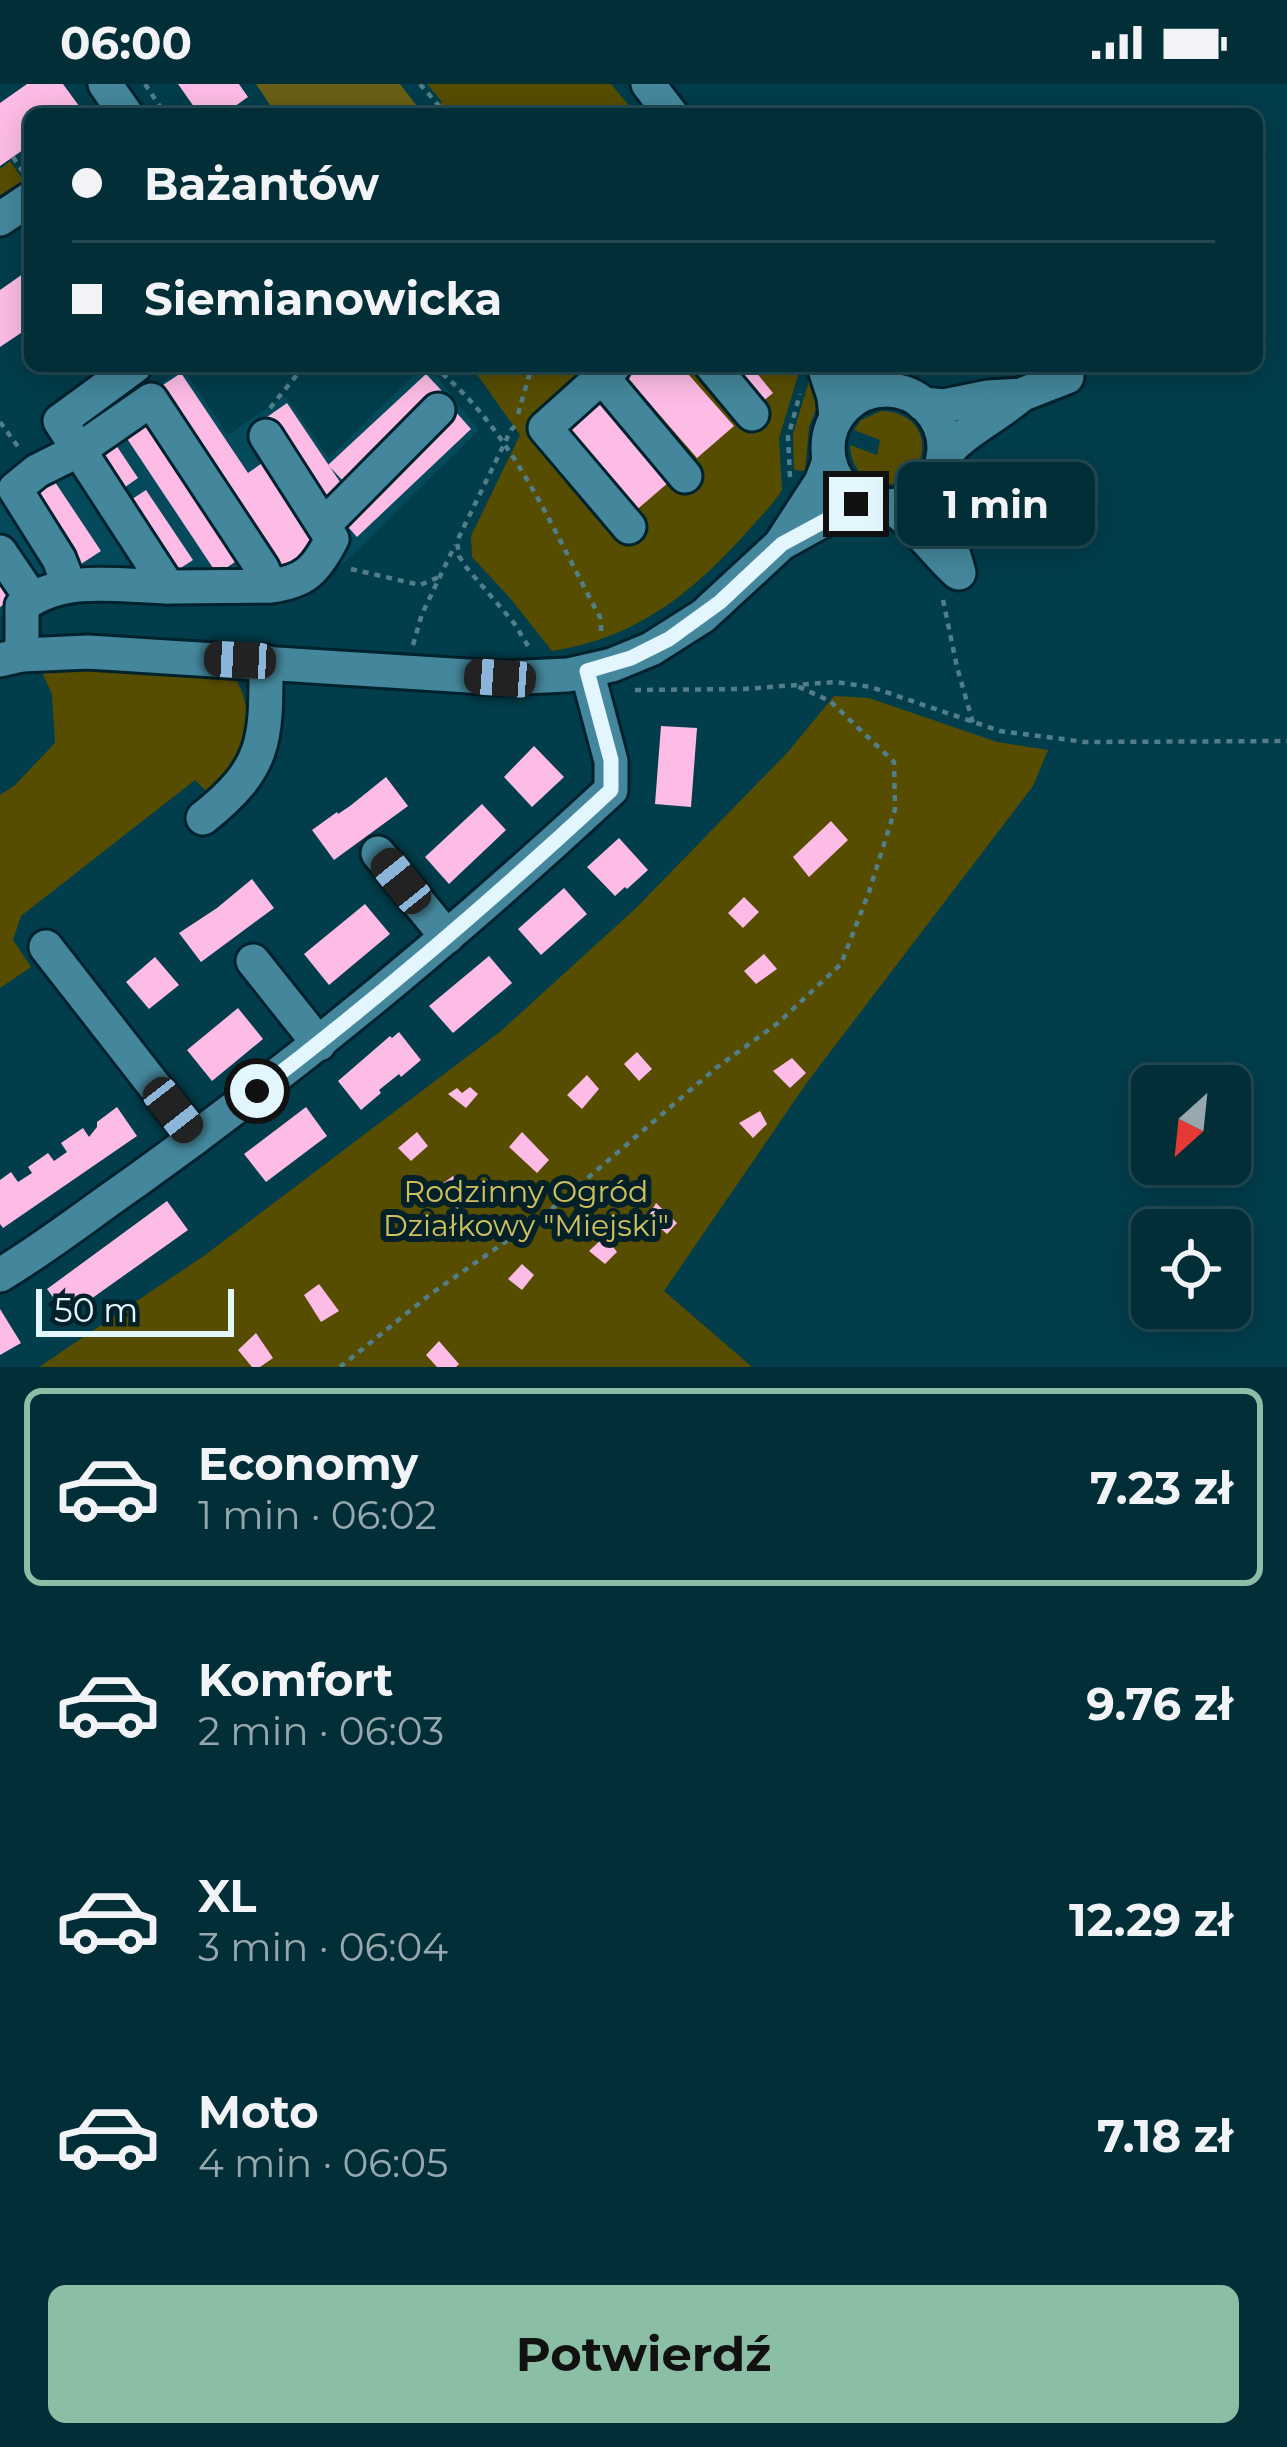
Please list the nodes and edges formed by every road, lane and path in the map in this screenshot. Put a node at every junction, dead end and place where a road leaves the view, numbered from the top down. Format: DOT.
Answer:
graph roads {
  1 [pos="420,84"];
  2 [pos="648,84"];
  3 [pos="441,108"];
  4 [pos="666,108"];
  5 [pos="127,372"];
  6 [pos="299,372"];
  7 [pos="441,372"];
  8 [pos="530,372"];
  9 [pos="608,372"];
  10 [pos="717,372"];
  11 [pos="857,372"];
  12 [pos="814,374"];
  13 [pos="1067,377"];
  14 [pos="879,390"];
  15 [pos="1021,395"];
  16 [pos="923,404"];
  17 [pos="438,410"];
  18 [pos="752,414"];
  19 [pos="525,417"];
  20 [pos="836,417"];
  21 [pos="511,430"];
  22 [pos="266,436"];
  23 [pos="505,442"];
  24 [pos="79,450"];
  25 [pos="829,461"];
  26 [pos="939,468"];
  27 [pos="686,476"];
  28 [pos="791,485"];
  29 [pos="878,504"];
  30 [pos="325,524"];
  31 [pos="629,527"];
  32 [pos="457,541"];
  33 [pos="782,544"];
  34 [pos="0,552"];
  35 [pos="316,566"];
  36 [pos="440,577"];
  37 [pos="69,585"];
  38 [pos="168,586"];
  39 [pos="270,586"];
  40 [pos="938,589"];
  41 [pos="32,599"];
  42 [pos="609,642"];
  43 [pos="412,650"];
  44 [pos="534,656"];
  45 [pos="11,657"];
  46 [pos="266,662"];
  47 [pos="590,683"];
  48 [pos="795,685"];
  49 [pos="973,723"];
  50 [pos="1287,741"];
  51 [pos="203,818"];
  52 [pos="378,853"];
  53 [pos="447,937"];
  54 [pos="46,947"];
  55 [pos="253,961"];
  56 [pos="319,1044"];
  57 [pos="195,1138"];
  58 [pos="0,1275"];
  59 [pos="340,1367"];
  1 -- 3 [label="path"];
  2 -- 4 [label="street"];
  5 -- 24 [label="street"];
  6 -- 22 [label="path"];
  7 -- 23 [label="path"];
  8 -- 21 [label="path"];
  9 -- 27 [label="street"];
  9 -- 31 [label="street"];
  10 -- 18 [label="street"];
  11 -- 14 [label="street"];
  12 -- 20 [label="street"];
  12 -- 28 [label="path"];
  13 -- 15 [label="street"];
  14 -- 16 [label="street"];
  14 -- 20 [label="street"];
  15 -- 16 [label="street"];
  15 -- 26 [label="street"];
  16 -- 26 [label="street"];
  17 -- 30 [label="street"];
  19 -- 21 [label="path"];
  20 -- 25 [label="street"];
  21 -- 23 [label="path"];
  22 -- 30 [label="street"];
  23 -- 32 [label="path"];
  23 -- 42 [label="path"];
  24 -- 37 [label="street"];
  24 -- 38 [label="street"];
  24 -- 39 [label="street"];
  25 -- 29 [label="street"];
  25 -- 33 [label="street"];
  26 -- 29 [label="street"];
  26 -- 29 [label="street"];
  29 -- 33 [label="street"];
  30 -- 35 [label="street"];
  32 -- 36 [label="path"];
  32 -- 44 [label="path"];
  33 -- 47 [label="street"];
  34 -- 41 [label="street"];
  35 -- 36 [label="path"];
  35 -- 39 [label="street"];
  36 -- 43 [label="path"];
  37 -- 38 [label="street"];
  37 -- 41 [label="street"];
  38 -- 39 [label="street"];
  40 -- 49 [label="path"];
  41 -- 45 [label="street"];
  45 -- 46 [label="street"];
  46 -- 47 [label="street"];
  46 -- 51 [label="street"];
  47 -- 48 [label="path"];
  47 -- 53 [label="street"];
  48 -- 49 [label="path"];
  48 -- 59 [label="path"];
  49 -- 50 [label="path"];
  52 -- 53 [label="street"];
  53 -- 56 [label="street"];
  54 -- 57 [label="street"];
  55 -- 56 [label="street"];
  56 -- 57 [label="street"];
  57 -- 58 [label="street"];
}
